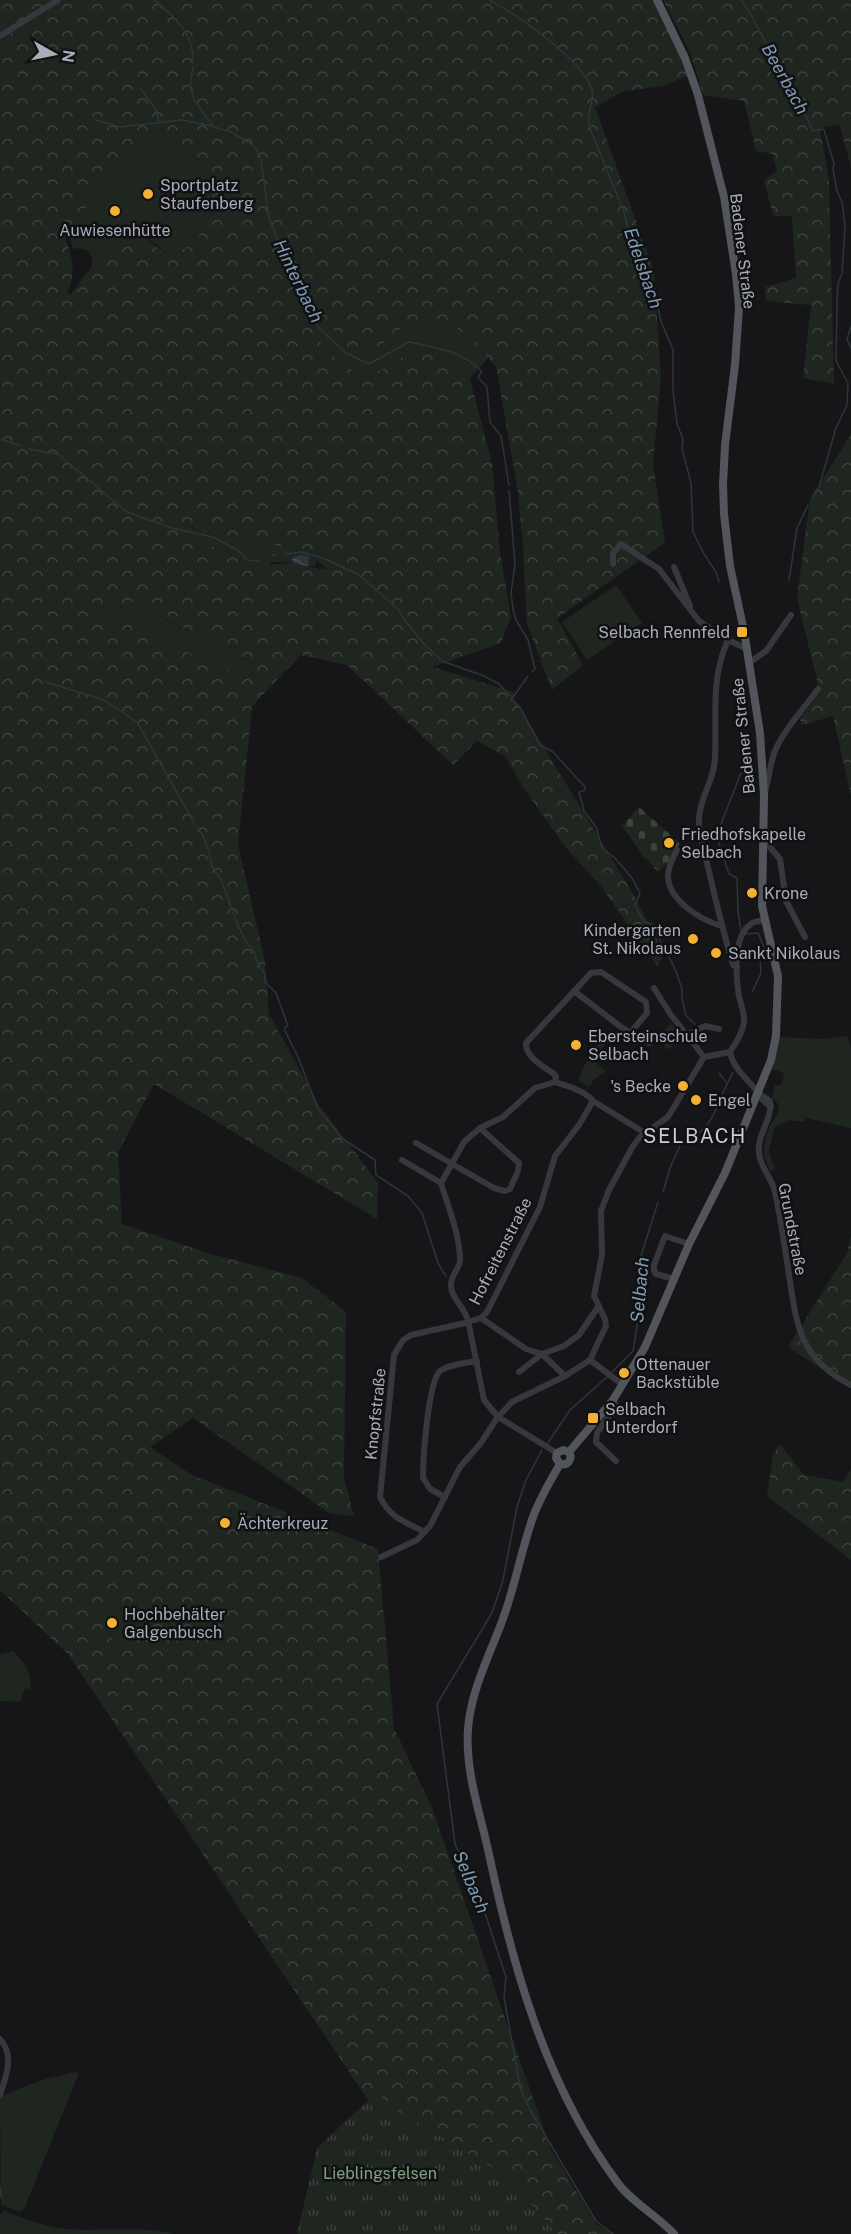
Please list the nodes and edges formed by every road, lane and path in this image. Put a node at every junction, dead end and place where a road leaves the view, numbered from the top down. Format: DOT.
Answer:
graph roads {
  1 [pos="58,0"];
  2 [pos="657,0"];
  3 [pos="0,36"];
  4 [pos="613,564"];
  5 [pos="674,567"];
  6 [pos="694,615"];
  7 [pos="791,615"];
  8 [pos="728,640"];
  9 [pos="747,649"];
  10 [pos="749,663"];
  11 [pos="818,689"];
  12 [pos="764,795"];
  13 [pos="763,838"];
  14 [pos="677,850"];
  15 [pos="764,920"];
  16 [pos="721,926"];
  17 [pos="805,937"];
  18 [pos="737,967"];
  19 [pos="654,988"];
  20 [pos="574,991"];
  21 [pos="719,1029"];
  22 [pos="631,1032"];
  23 [pos="687,1035"];
  24 [pos="649,1043"];
  25 [pos="730,1052"];
  26 [pos="704,1057"];
  27 [pos="555,1082"];
  28 [pos="758,1093"];
  29 [pos="593,1101"];
  30 [pos="480,1128"];
  31 [pos="645,1133"];
  32 [pos="416,1143"];
  33 [pos="402,1160"];
  34 [pos="450,1164"];
  35 [pos="441,1183"];
  36 [pos="689,1244"];
  37 [pos="674,1279"];
  38 [pos="598,1307"];
  39 [pos="481,1318"];
  40 [pos="468,1322"];
  41 [pos="542,1354"];
  42 [pos="590,1360"];
  43 [pos="477,1361"];
  44 [pos="519,1372"];
  45 [pos="565,1376"];
  46 [pos="623,1385"];
  47 [pos="851,1385"];
  48 [pos="613,1400"];
  49 [pos="498,1417"];
  50 [pos="569,1452"];
  51 [pos="557,1453"];
  52 [pos="616,1461"];
  53 [pos="560,1464"];
  54 [pos="445,1497"];
  55 [pos="425,1532"];
  56 [pos="381,1557"];
  57 [pos="0,2039"];
  58 [pos="0,2094"];
  59 [pos="674,2234"];
  1 -- 3 [label="street"];
  2 -- 9 [label="main road, Badener Straße"];
  4 -- 6 [label="street"];
  5 -- 6 [label="street"];
  6 -- 8 [label="street"];
  7 -- 10 [label="street"];
  8 -- 9 [label="street"];
  8 -- 16 [label="street"];
  9 -- 10 [label="main road, Badener Straße"];
  10 -- 12 [label="main road, Badener Straße"];
  11 -- 12 [label="street"];
  12 -- 13 [label="main road, Badener Straße"];
  13 -- 15 [label="main road, Badener Straße"];
  13 -- 17 [label="street"];
  14 -- 16 [label="street"];
  15 -- 18 [label="street"];
  15 -- 28 [label="main road, Badener Straße"];
  16 -- 18 [label="street"];
  18 -- 25 [label="street"];
  19 -- 23 [label="street"];
  20 -- 22 [label="street"];
  20 -- 22 [label="street"];
  20 -- 27 [label="street"];
  21 -- 23 [label="street"];
  22 -- 24 [label="street"];
  23 -- 26 [label="street"];
  25 -- 26 [label="street"];
  25 -- 28 [label="street, Grundstraße"];
  26 -- 31 [label="street"];
  27 -- 29 [label="street"];
  27 -- 30 [label="street"];
  28 -- 36 [label="main road, Badener Straße"];
  28 -- 47 [label="street, Grundstraße"];
  29 -- 31 [label="street"];
  29 -- 39 [label="street, Hofreitenstraße"];
  30 -- 34 [label="street"];
  30 -- 34 [label="street"];
  31 -- 38 [label="street"];
  32 -- 34 [label="street"];
  33 -- 35 [label="street"];
  34 -- 35 [label="street"];
  35 -- 40 [label="street"];
  36 -- 37 [label="main road, Badener Straße"];
  36 -- 37 [label="street"];
  37 -- 46 [label="main road, Badener Straße"];
  38 -- 41 [label="street"];
  38 -- 42 [label="street"];
  39 -- 40 [label="street, Hofreitenstraße"];
  39 -- 41 [label="street, Hofreitenstraße"];
  40 -- 43 [label="street"];
  40 -- 55 [label="street, Knopfstraße"];
  41 -- 44 [label="street"];
  41 -- 45 [label="street, Hofreitenstraße"];
  42 -- 45 [label="street"];
  42 -- 46 [label="street"];
  43 -- 49 [label="street"];
  43 -- 54 [label="street"];
  45 -- 49 [label="street"];
  46 -- 48 [label="main road, Badener Straße"];
  48 -- 50 [label="main road, Badener Straße"];
  48 -- 52 [label="street"];
  49 -- 51 [label="street"];
  49 -- 54 [label="street"];
  50 -- 51 [label="main road"];
  50 -- 53 [label="main road"];
  51 -- 53 [label="main road"];
  53 -- 59 [label="main road"];
  54 -- 55 [label="street"];
  55 -- 56 [label="street"];
  57 -- 58 [label="street"];
}
